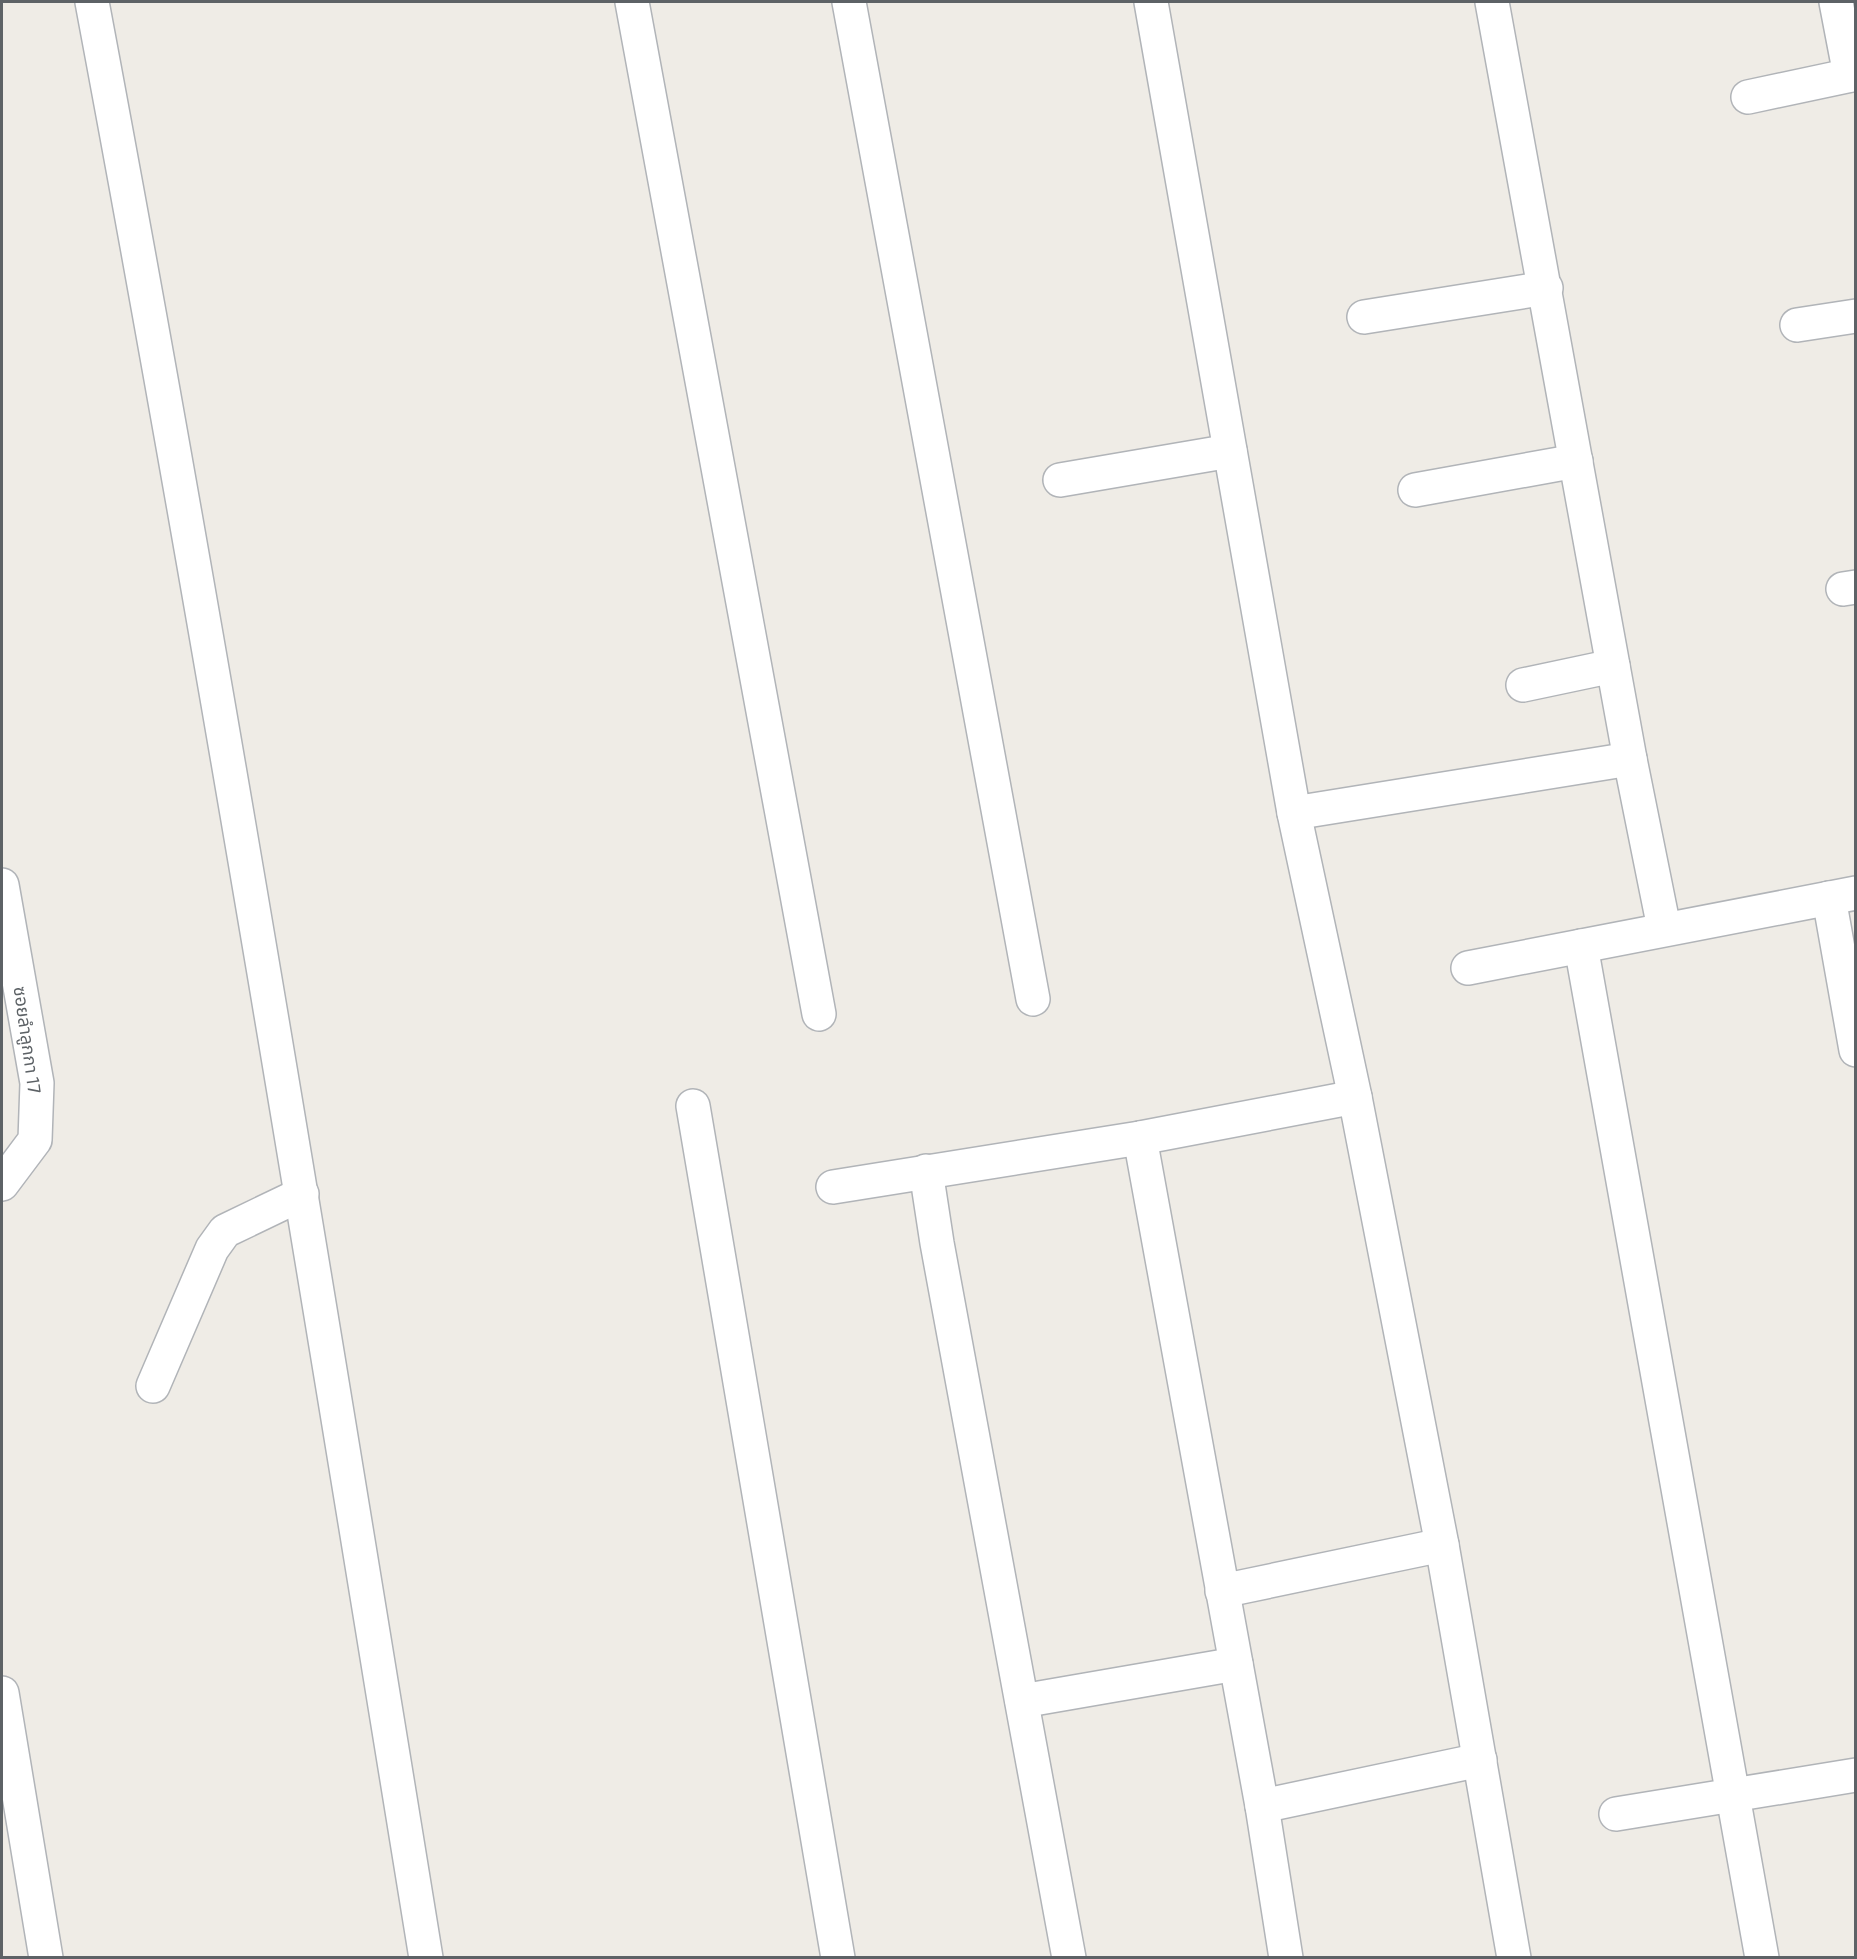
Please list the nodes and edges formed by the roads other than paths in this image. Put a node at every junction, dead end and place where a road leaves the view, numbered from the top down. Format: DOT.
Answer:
graph roads {
  1 [pos="92,2"];
  2 [pos="632,2"];
  3 [pos="849,2"];
  4 [pos="1151,2"];
  5 [pos="1491,2"];
  6 [pos="1836,2"];
  7 [pos="1853,74"];
  8 [pos="1748,97"];
  9 [pos="1546,288"];
  10 [pos="1856,316"];
  11 [pos="1364,317"];
  12 [pos="1797,325"];
  13 [pos="1230,451"];
  14 [pos="1576,461"];
  15 [pos="1060,480"];
  16 [pos="1415,490"];
  17 [pos="1613,666"];
  18 [pos="1523,685"];
  19 [pos="1630,759"];
  20 [pos="1294,813"];
  21 [pos="2,885"];
  22 [pos="1842,896"];
  23 [pos="1664,928"];
  24 [pos="1581,946"];
  25 [pos="1468,968"];
  26 [pos="1033,999"];
  27 [pos="819,1014"];
  28 [pos="1856,1050"];
  29 [pos="1356,1097"];
  30 [pos="693,1106"];
  31 [pos="1140,1138"];
  32 [pos="926,1171"];
  33 [pos="2,1184"];
  34 [pos="832,1187"];
  35 [pos="302,1194"];
  36 [pos="153,1386"];
  37 [pos="1442,1545"];
  38 [pos="1222,1591"];
  39 [pos="1236,1665"];
  40 [pos="2,1693"];
  41 [pos="1022,1701"];
  42 [pos="1480,1760"];
  43 [pos="1856,1775"];
  44 [pos="1733,1794"];
  45 [pos="1262,1806"];
  46 [pos="1616,1814"];
  47 [pos="40,1956"];
  48 [pos="426,1958"];
  49 [pos="838,1958"];
  50 [pos="1069,1958"];
  51 [pos="1287,1958"];
  52 [pos="1514,1958"];
  53 [pos="1762,1958"];
  1 -- 35 [label="street"];
  2 -- 27 [label="street"];
  3 -- 26 [label="street"];
  4 -- 13 [label="street"];
  5 -- 9 [label="street"];
  6 -- 7 [label="street"];
  7 -- 8 [label="street"];
  9 -- 11 [label="street"];
  9 -- 14 [label="street"];
  10 -- 12 [label="street"];
  13 -- 15 [label="street"];
  13 -- 20 [label="street"];
  14 -- 16 [label="street"];
  14 -- 17 [label="street"];
  17 -- 18 [label="street"];
  17 -- 19 [label="street"];
  19 -- 20 [label="street"];
  19 -- 23 [label="street"];
  20 -- 29 [label="street"];
  21 -- 33 [label="street, ซอยลำลูกกา 17"];
  22 -- 23 [label="street"];
  22 -- 28 [label="street"];
  23 -- 24 [label="street"];
  24 -- 25 [label="street"];
  24 -- 44 [label="street"];
  29 -- 31 [label="street"];
  29 -- 37 [label="street"];
  30 -- 49 [label="street"];
  31 -- 32 [label="street"];
  31 -- 38 [label="street"];
  32 -- 34 [label="street"];
  32 -- 41 [label="street"];
  35 -- 36 [label="street"];
  35 -- 48 [label="street"];
  37 -- 38 [label="street"];
  37 -- 42 [label="street"];
  38 -- 39 [label="street"];
  39 -- 41 [label="street"];
  39 -- 45 [label="street"];
  40 -- 47 [label="street"];
  41 -- 50 [label="street"];
  42 -- 45 [label="street"];
  42 -- 52 [label="street"];
  43 -- 44 [label="street"];
  44 -- 46 [label="street"];
  44 -- 53 [label="street"];
  45 -- 51 [label="street"];
}
